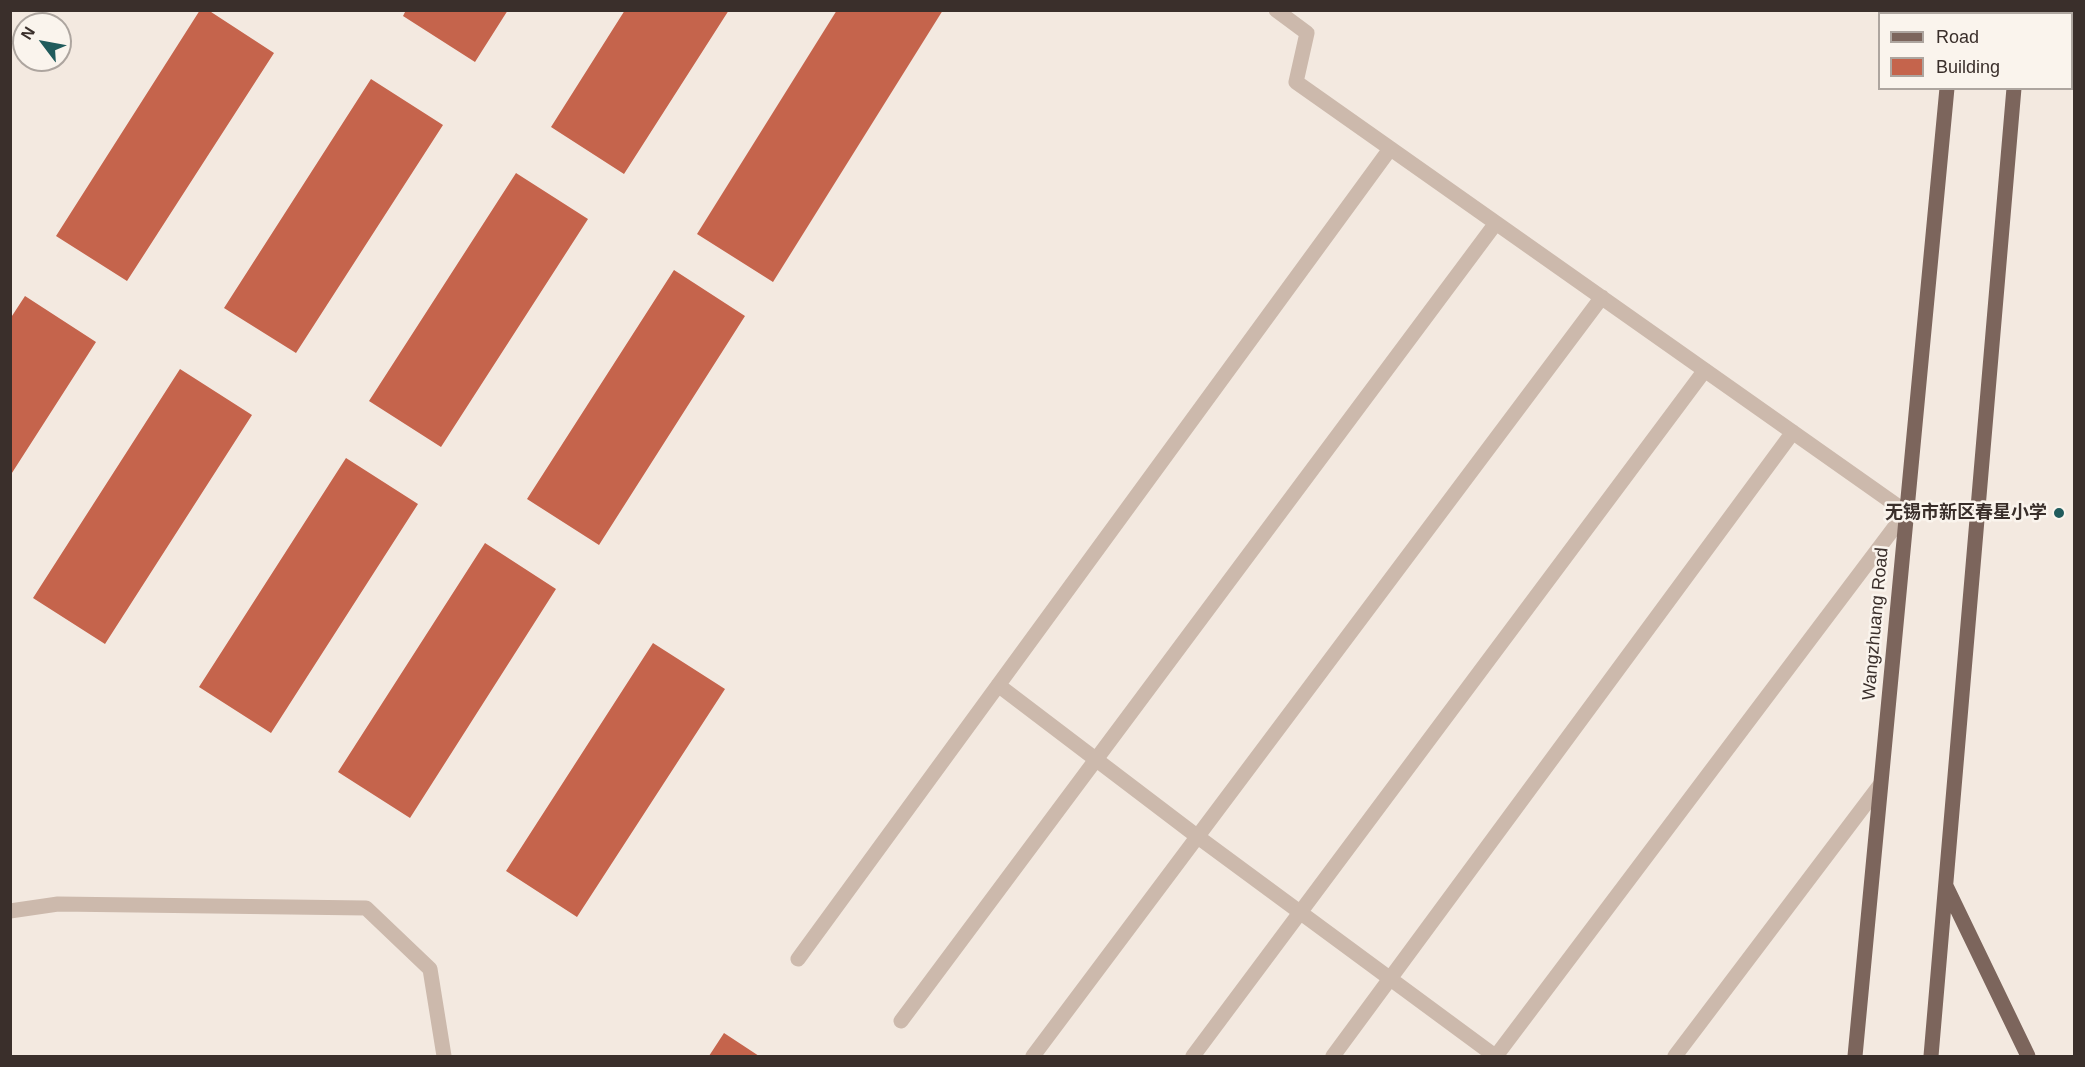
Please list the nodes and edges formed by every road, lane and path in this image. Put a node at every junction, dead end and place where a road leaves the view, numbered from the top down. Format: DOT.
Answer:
graph roads {
  1 [pos="1276,10"];
  2 [pos="1947,90"];
  3 [pos="2014,90"];
  4 [pos="1390,149"];
  5 [pos="1496,223"];
  6 [pos="1602,297"];
  7 [pos="1705,370"];
  8 [pos="1793,432"];
  9 [pos="1906,512"];
  10 [pos="998,685"];
  11 [pos="1096,760"];
  12 [pos="1880,785"];
  13 [pos="1198,837"];
  14 [pos="1946,885"];
  15 [pos="10,911"];
  16 [pos="1300,912"];
  17 [pos="798,959"];
  18 [pos="1390,979"];
  19 [pos="901,1021"];
  20 [pos="444,1056"];
  21 [pos="1033,1056"];
  22 [pos="1193,1056"];
  23 [pos="1333,1056"];
  24 [pos="1496,1056"];
  25 [pos="1676,1056"];
  26 [pos="1855,1056"];
  27 [pos="1931,1056"];
  28 [pos="2028,1056"];
  1 -- 4 [label="street"];
  2 -- 9 [label="main road, Wangzhuang Road"];
  3 -- 14 [label="main road"];
  4 -- 5 [label="street"];
  4 -- 10 [label="street"];
  5 -- 6 [label="street"];
  5 -- 11 [label="street"];
  6 -- 7 [label="street"];
  6 -- 13 [label="street"];
  7 -- 8 [label="street"];
  7 -- 16 [label="street"];
  8 -- 9 [label="street"];
  8 -- 18 [label="street"];
  9 -- 12 [label="main road, Wangzhuang Road"];
  9 -- 24 [label="street"];
  10 -- 11 [label="street"];
  10 -- 17 [label="street"];
  11 -- 13 [label="street"];
  11 -- 19 [label="street"];
  12 -- 25 [label="street"];
  12 -- 26 [label="main road, Wangzhuang Road"];
  13 -- 16 [label="street"];
  13 -- 21 [label="street"];
  14 -- 27 [label="main road"];
  14 -- 28 [label="main road"];
  15 -- 20 [label="street"];
  16 -- 18 [label="street"];
  16 -- 22 [label="street"];
  18 -- 23 [label="street"];
  18 -- 24 [label="street"];
}
